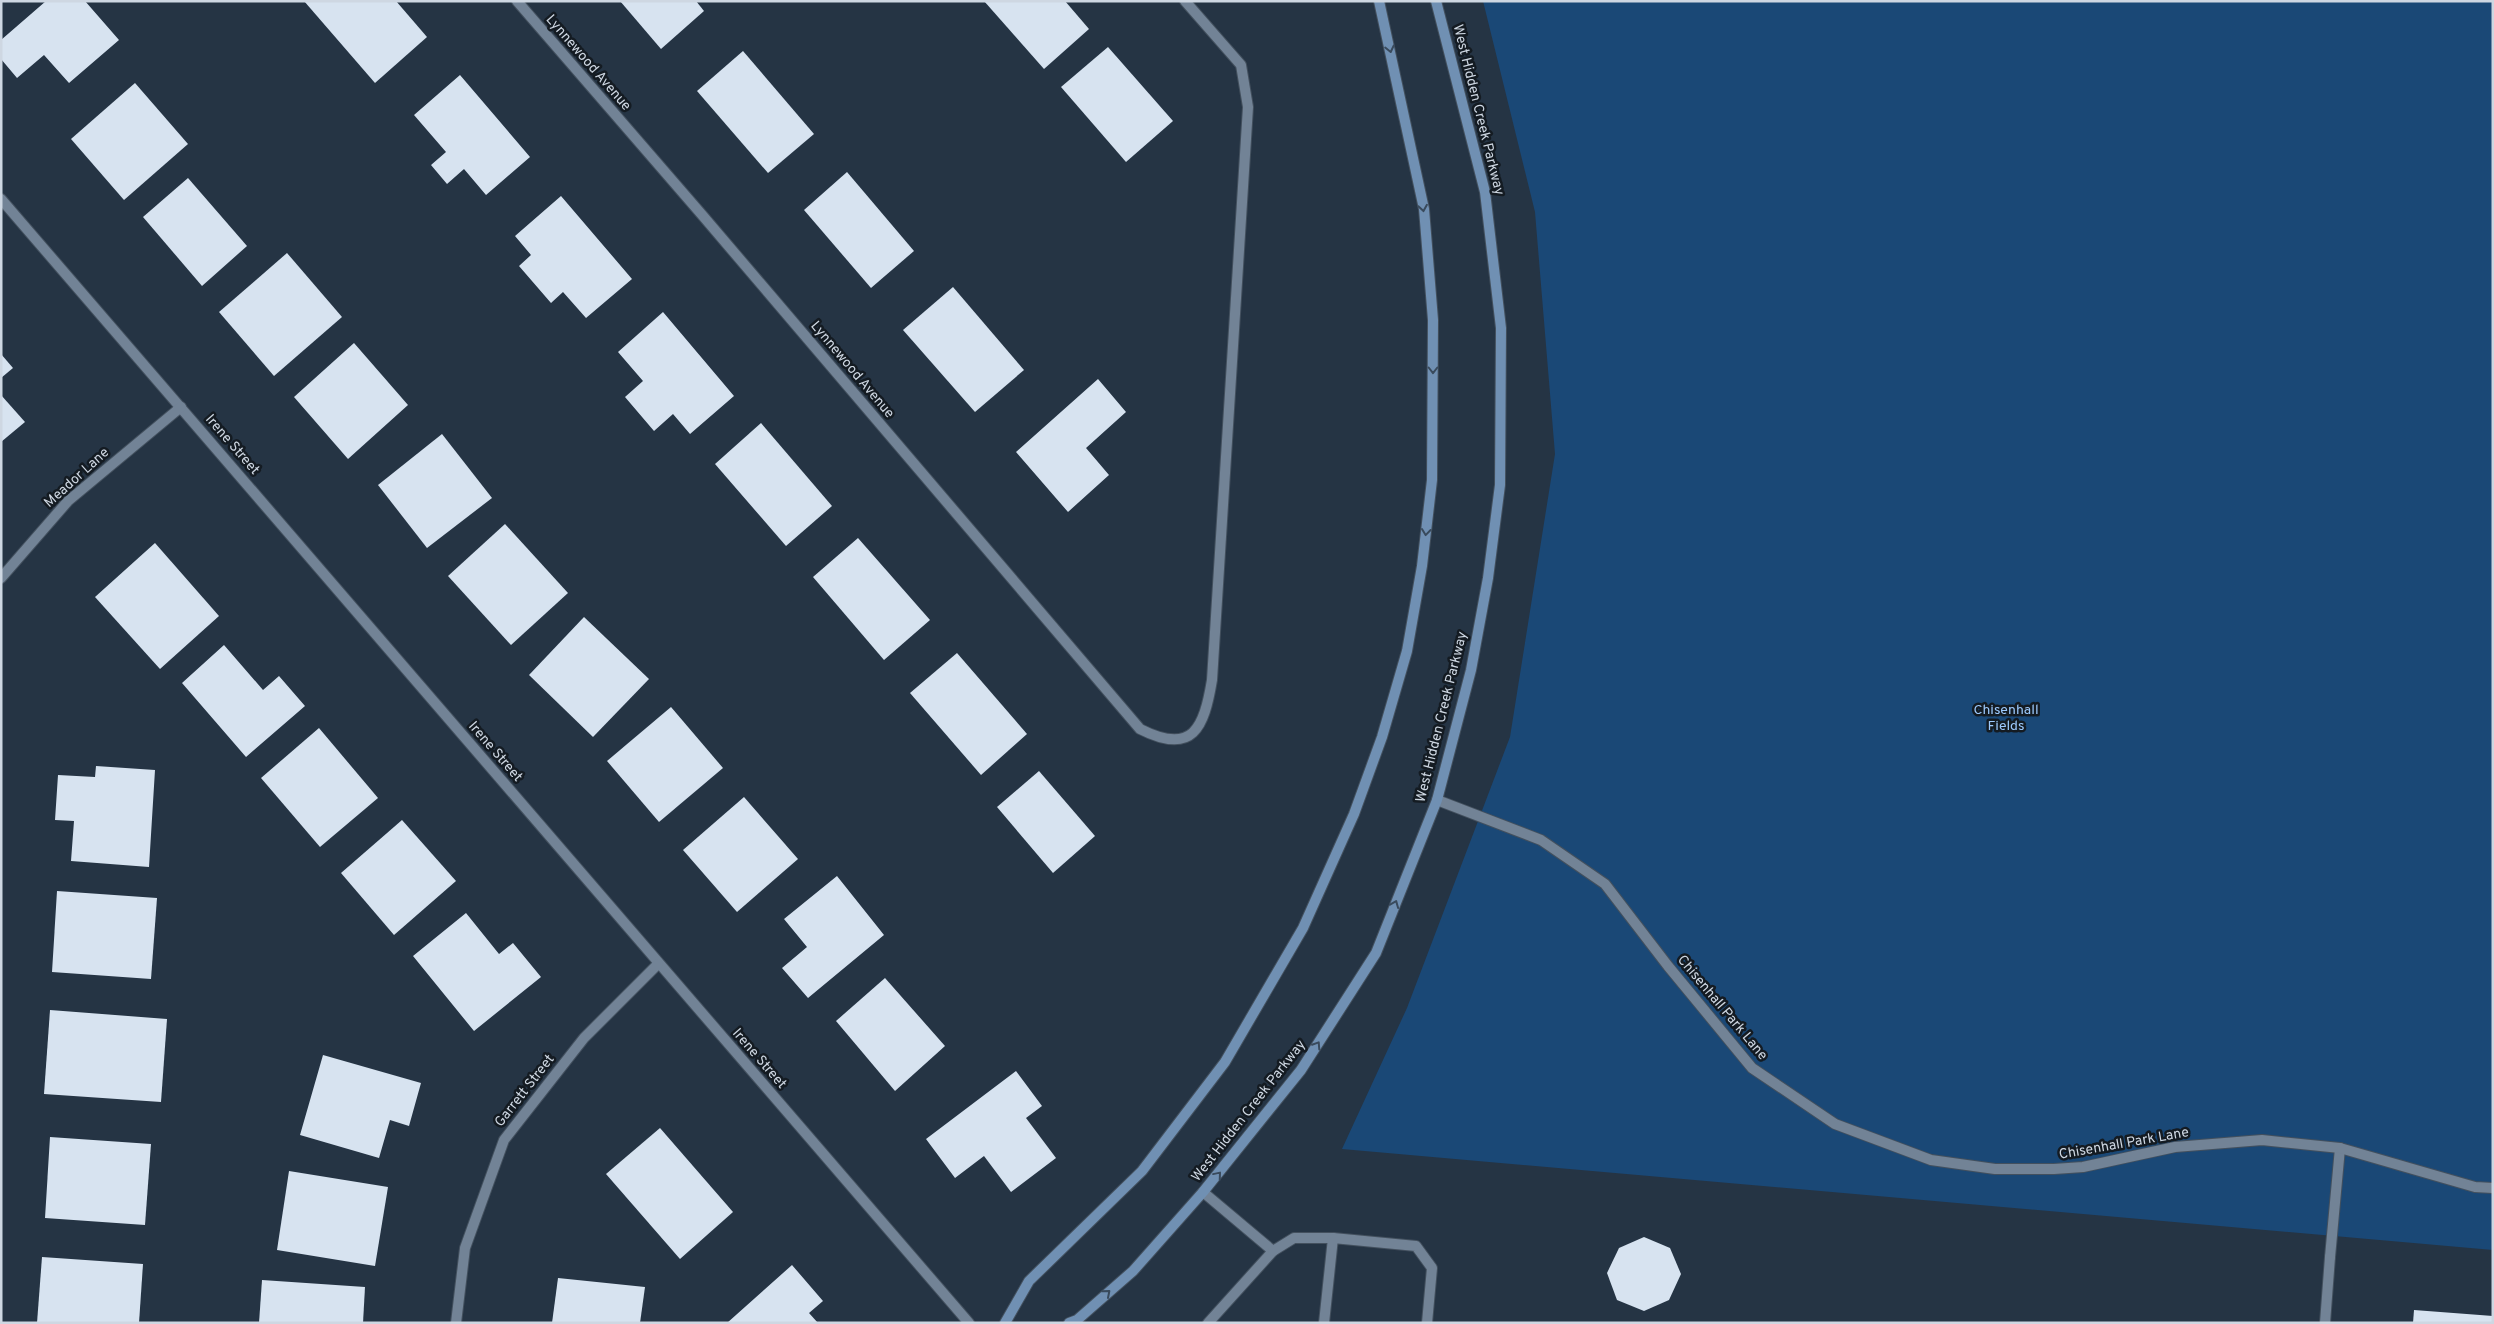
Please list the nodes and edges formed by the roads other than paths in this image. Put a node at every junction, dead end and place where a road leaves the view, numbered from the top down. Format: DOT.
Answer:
graph roads {
  1 [pos="517,1"];
  2 [pos="1185,1"];
  3 [pos="1379,1"];
  4 [pos="1436,1"];
  5 [pos="1,199"];
  6 [pos="182,407"];
  7 [pos="1,578"];
  8 [pos="1437,800"];
  9 [pos="658,964"];
  10 [pos="2340,1148"];
  11 [pos="2493,1188"];
  12 [pos="1203,1192"];
  13 [pos="1333,1238"];
  14 [pos="1273,1250"];
  15 [pos="456,1323"];
  16 [pos="969,1323"];
  17 [pos="1005,1323"];
  18 [pos="1069,1323"];
  19 [pos="1208,1323"];
  20 [pos="1324,1323"];
  21 [pos="1427,1323"];
  22 [pos="2324,1323"];
  1 -- 2 [label="street, Lynnewood Avenue"];
  3 -- 17 [label="main road, one-way"];
  4 -- 8 [label="main road, West Hidden Creek Parkway"];
  5 -- 6 [label="street, Irene Street"];
  6 -- 7 [label="street, Meador Lane"];
  6 -- 9 [label="street, Irene Street"];
  8 -- 10 [label="street, Chisenhall Park Lane"];
  12 -- 8 [label="main road, West Hidden Creek Parkway, one-way"];
  9 -- 15 [label="street, Garrett Street"];
  9 -- 16 [label="street, Irene Street"];
  10 -- 11 [label="street, Chisenhall Park Lane"];
  10 -- 22 [label="street"];
  12 -- 14 [label="street"];
  18 -- 12 [label="main road, West Hidden Creek Parkway, one-way"];
  13 -- 14 [label="street"];
  13 -- 20 [label="street"];
  13 -- 21 [label="street"];
  14 -- 19 [label="street"];
}
